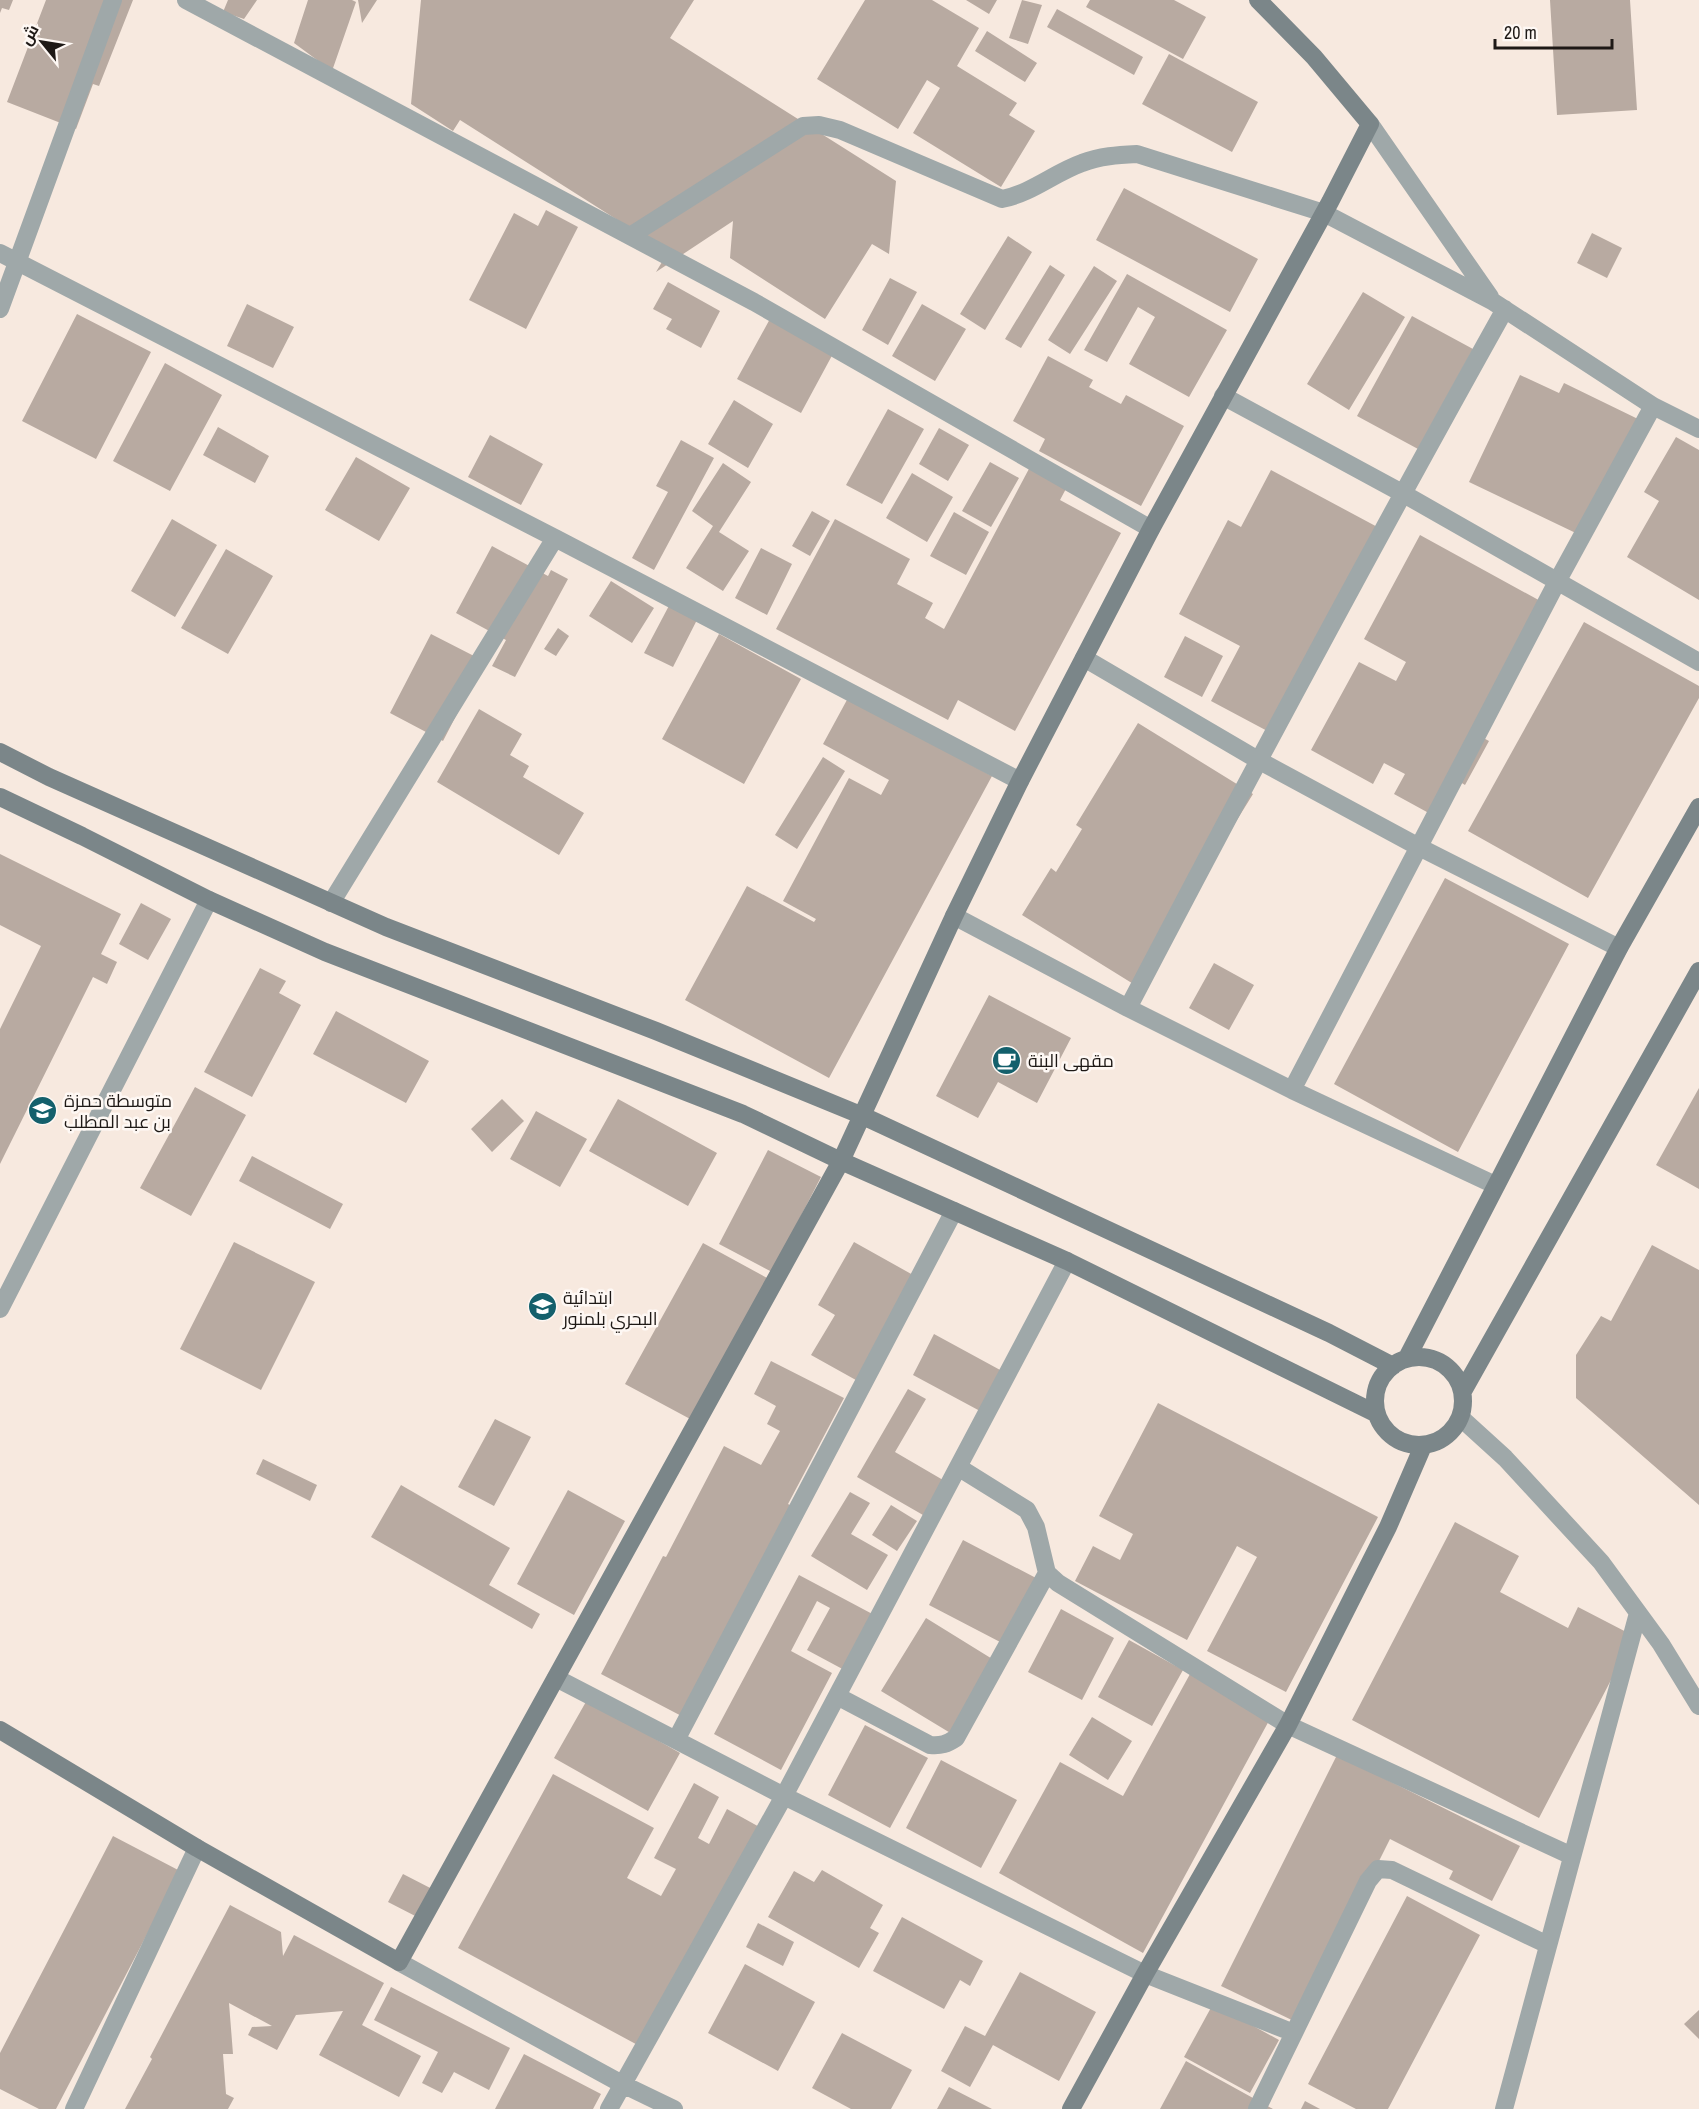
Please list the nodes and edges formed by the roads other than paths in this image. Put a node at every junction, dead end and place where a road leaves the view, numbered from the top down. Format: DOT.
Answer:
graph roads {
  1 [pos="113,0"];
  2 [pos="186,0"];
  3 [pos="1258,0"];
  4 [pos="1370,124"];
  5 [pos="1324,213"];
  6 [pos="630,237"];
  7 [pos="0,253"];
  8 [pos="18,264"];
  9 [pos="1499,305"];
  10 [pos="0,309"];
  11 [pos="1223,396"];
  12 [pos="1653,406"];
  13 [pos="1699,429"];
  14 [pos="1402,493"];
  15 [pos="1151,529"];
  16 [pos="555,538"];
  17 [pos="1558,580"];
  18 [pos="1084,658"];
  19 [pos="1699,662"];
  20 [pos="0,752"];
  21 [pos="1258,760"];
  22 [pos="1020,782"];
  23 [pos="0,797"];
  24 [pos="1699,807"];
  25 [pos="1419,847"];
  26 [pos="208,900"];
  27 [pos="331,903"];
  28 [pos="954,916"];
  29 [pos="1619,948"];
  30 [pos="1699,971"];
  31 [pos="1128,1008"];
  32 [pos="1292,1090"];
  33 [pos="863,1116"];
  34 [pos="841,1161"];
  35 [pos="1495,1185"];
  36 [pos="954,1211"];
  37 [pos="1067,1261"];
  38 [pos="0,1309"];
  39 [pos="1400,1362"];
  40 [pos="1463,1391"];
  41 [pos="1377,1414"];
  42 [pos="1461,1418"];
  43 [pos="1423,1446"];
  44 [pos="958,1467"];
  45 [pos="1047,1573"];
  46 [pos="1638,1613"];
  47 [pos="556,1678"];
  48 [pos="837,1696"];
  49 [pos="1699,1706"];
  50 [pos="1288,1725"];
  51 [pos="0,1730"];
  52 [pos="676,1740"];
  53 [pos="784,1796"];
  54 [pos="197,1848"];
  55 [pos="1572,1856"];
  56 [pos="1548,1945"];
  57 [pos="399,1962"];
  58 [pos="1145,1974"];
  59 [pos="1294,2032"];
  60 [pos="622,2084"];
  61 [pos="74,2109"];
  62 [pos="609,2109"];
  63 [pos="674,2109"];
  64 [pos="1071,2109"];
  65 [pos="1257,2109"];
  66 [pos="1504,2109"];
  1 -- 8 [label="street"];
  2 -- 6 [label="street"];
  3 -- 4 [label="main road"];
  4 -- 5 [label="main road"];
  4 -- 9 [label="street"];
  5 -- 6 [label="street"];
  5 -- 9 [label="street"];
  5 -- 11 [label="main road"];
  6 -- 15 [label="street"];
  7 -- 8 [label="street"];
  8 -- 10 [label="street"];
  8 -- 16 [label="street"];
  9 -- 12 [label="street"];
  9 -- 14 [label="street"];
  11 -- 14 [label="street"];
  11 -- 15 [label="main road"];
  12 -- 13 [label="street"];
  12 -- 17 [label="street"];
  14 -- 17 [label="street"];
  14 -- 21 [label="street"];
  15 -- 18 [label="main road"];
  16 -- 22 [label="street"];
  16 -- 27 [label="street"];
  17 -- 19 [label="street"];
  17 -- 25 [label="street"];
  18 -- 21 [label="street"];
  18 -- 22 [label="main road"];
  20 -- 27 [label="main road"];
  21 -- 25 [label="street"];
  21 -- 31 [label="street"];
  22 -- 28 [label="main road"];
  23 -- 26 [label="main road"];
  24 -- 29 [label="main road"];
  25 -- 29 [label="street"];
  25 -- 32 [label="street"];
  26 -- 34 [label="main road"];
  26 -- 38 [label="street"];
  27 -- 33 [label="main road"];
  28 -- 31 [label="street"];
  28 -- 33 [label="main road"];
  29 -- 35 [label="main road"];
  30 -- 40 [label="main road"];
  31 -- 32 [label="street"];
  32 -- 35 [label="street"];
  33 -- 34 [label="main road"];
  33 -- 39 [label="main road"];
  34 -- 36 [label="main road"];
  34 -- 47 [label="main road"];
  35 -- 39 [label="main road"];
  36 -- 37 [label="main road"];
  36 -- 52 [label="street"];
  37 -- 41 [label="main road"];
  37 -- 44 [label="street"];
  39 -- 40 [label="main road"];
  39 -- 41 [label="main road"];
  40 -- 42 [label="main road"];
  41 -- 43 [label="main road"];
  42 -- 43 [label="main road"];
  42 -- 46 [label="street"];
  43 -- 50 [label="main road"];
  44 -- 45 [label="street"];
  44 -- 48 [label="street"];
  45 -- 48 [label="street"];
  45 -- 50 [label="street"];
  46 -- 49 [label="street"];
  46 -- 55 [label="street"];
  47 -- 52 [label="street"];
  47 -- 57 [label="main road"];
  48 -- 53 [label="street"];
  50 -- 55 [label="street"];
  50 -- 58 [label="main road"];
  51 -- 54 [label="main road"];
  52 -- 53 [label="street"];
  53 -- 58 [label="street"];
  53 -- 60 [label="street"];
  54 -- 57 [label="main road"];
  54 -- 61 [label="street"];
  55 -- 56 [label="street"];
  56 -- 59 [label="street"];
  56 -- 66 [label="street"];
  57 -- 60 [label="street"];
  58 -- 59 [label="street"];
  58 -- 64 [label="main road"];
  59 -- 65 [label="street"];
  60 -- 62 [label="street"];
  60 -- 63 [label="street"];
}
